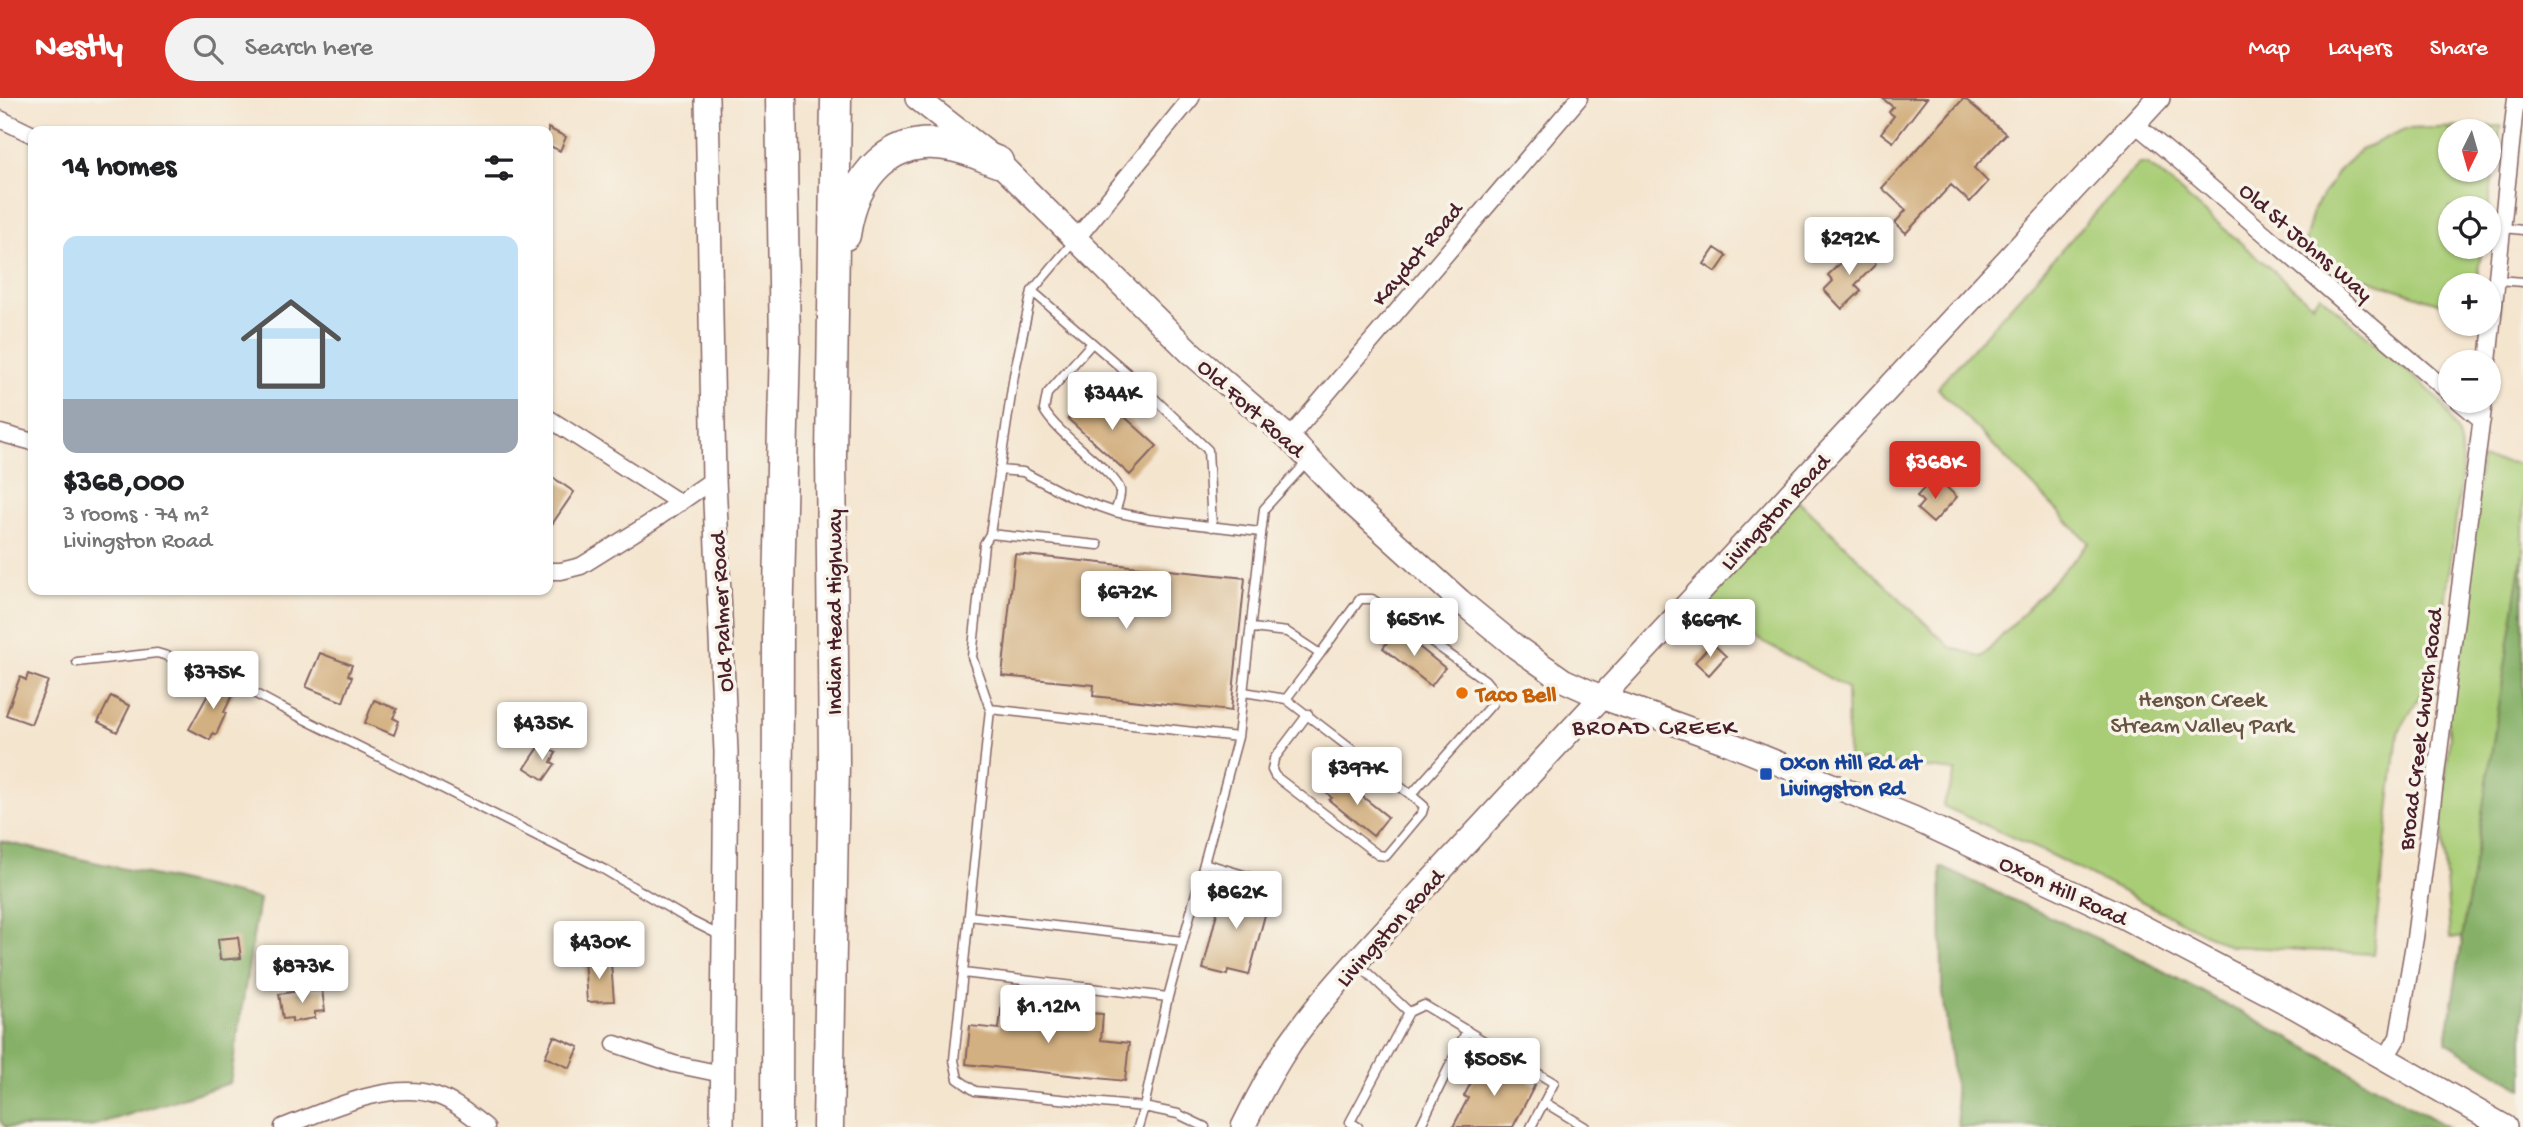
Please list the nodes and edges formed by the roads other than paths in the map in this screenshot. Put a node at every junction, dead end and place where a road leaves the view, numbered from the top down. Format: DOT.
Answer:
graph roads {
  1 [pos="706,98"];
  2 [pos="781,98"];
  3 [pos="836,98"];
  4 [pos="917,98"];
  5 [pos="1191,98"];
  6 [pos="1579,98"];
  7 [pos="2158,98"];
  8 [pos="2516,98"];
  9 [pos="0,119"];
  10 [pos="2134,123"];
  11 [pos="28,133"];
  12 [pos="998,162"];
  13 [pos="2503,228"];
  14 [pos="2523,230"];
  15 [pos="1077,238"];
  16 [pos="2498,273"];
  17 [pos="2501,279"];
  18 [pos="2523,282"];
  19 [pos="1032,291"];
  20 [pos="833,315"];
  21 [pos="1092,343"];
  22 [pos="2438,383"];
  23 [pos="2474,413"];
  24 [pos="2483,413"];
  25 [pos="2482,420"];
  26 [pos="553,421"];
  27 [pos="0,433"];
  28 [pos="1289,438"];
  29 [pos="28,441"];
  30 [pos="1309,459"];
  31 [pos="999,470"];
  32 [pos="714,479"];
  33 [pos="680,503"];
  34 [pos="1115,512"];
  35 [pos="1212,527"];
  36 [pos="1260,532"];
  37 [pos="990,534"];
  38 [pos="1098,545"];
  39 [pos="553,571"];
  40 [pos="1252,628"];
  41 [pos="1320,654"];
  42 [pos="77,662"];
  43 [pos="1244,692"];
  44 [pos="1601,697"];
  45 [pos="1286,699"];
  46 [pos="990,709"];
  47 [pos="1308,714"];
  48 [pos="1238,737"];
  49 [pos="1411,795"];
  50 [pos="1204,863"];
  51 [pos="1267,882"];
  52 [pos="969,916"];
  53 [pos="724,937"];
  54 [pos="1183,941"];
  55 [pos="1357,963"];
  56 [pos="963,974"];
  57 [pos="1168,997"];
  58 [pos="1409,1012"];
  59 [pos="1467,1030"];
  60 [pos="615,1044"];
  61 [pos="2385,1059"];
  62 [pos="722,1074"];
  63 [pos="1544,1102"];
  64 [pos="1144,1107"];
  65 [pos="283,1127"];
  66 [pos="485,1127"];
  67 [pos="722,1127"];
  68 [pos="777,1127"];
  69 [pos="828,1127"];
  70 [pos="1138,1127"];
  71 [pos="1205,1127"];
  72 [pos="1243,1127"];
  73 [pos="1358,1127"];
  74 [pos="1420,1127"];
  75 [pos="1531,1127"];
  76 [pos="1585,1127"];
  77 [pos="2505,1127"];
  1 -- 32 [label="main road, Old Palmer Road"];
  2 -- 68 [label="highway"];
  3 -- 20 [label="highway, Indian Head Highway"];
  4 -- 12 [label="main road, Old Fort Road"];
  5 -- 15 [label="street"];
  6 -- 28 [label="street, Kaydot Road"];
  7 -- 10 [label="main road, Livingston Road"];
  8 -- 13 [label="street"];
  9 -- 11 [label="street"];
  10 -- 22 [label="street, Old St Johns Way"];
  10 -- 44 [label="main road, Livingston Road"];
  12 -- 15 [label="main road, Old Fort Road"];
  12 -- 20 [label="highway"];
  13 -- 14 [label="lane"];
  13 -- 16 [label="street"];
  15 -- 19 [label="lane"];
  15 -- 28 [label="main road, Old Fort Road"];
  17 -- 18 [label="lane"];
  19 -- 21 [label="lane"];
  19 -- 31 [label="lane"];
  20 -- 69 [label="highway, Indian Head Highway"];
  21 -- 34 [label="lane"];
  21 -- 35 [label="lane"];
  23 -- 25 [label="street"];
  24 -- 25 [label="street, Broad Creek Church Road"];
  25 -- 61 [label="street, Broad Creek Church Road"];
  26 -- 33 [label="street"];
  27 -- 29 [label="street"];
  28 -- 30 [label="main road, Old Fort Road"];
  30 -- 36 [label="lane"];
  30 -- 44 [label="main road, Old Fort Road"];
  31 -- 34 [label="lane"];
  31 -- 37 [label="lane"];
  32 -- 33 [label="street"];
  32 -- 53 [label="main road, Old Palmer Road"];
  33 -- 39 [label="street"];
  34 -- 35 [label="lane"];
  35 -- 36 [label="lane"];
  36 -- 40 [label="lane"];
  37 -- 38 [label="lane"];
  37 -- 46 [label="lane"];
  40 -- 41 [label="lane"];
  40 -- 43 [label="lane"];
  41 -- 45 [label="lane"];
  41 -- 49 [label="lane"];
  42 -- 53 [label="lane"];
  43 -- 45 [label="lane"];
  43 -- 48 [label="lane"];
  44 -- 55 [label="main road, Livingston Road"];
  44 -- 61 [label="main road, Oxon Hill Road"];
  45 -- 47 [label="lane"];
  46 -- 48 [label="lane"];
  46 -- 52 [label="lane"];
  47 -- 49 [label="lane"];
  47 -- 49 [label="lane"];
  48 -- 50 [label="lane"];
  50 -- 51 [label="lane"];
  50 -- 54 [label="lane"];
  52 -- 54 [label="lane"];
  52 -- 56 [label="lane"];
  53 -- 62 [label="main road, Old Palmer Road"];
  54 -- 57 [label="lane"];
  55 -- 58 [label="lane"];
  55 -- 72 [label="main road, Livingston Road"];
  56 -- 57 [label="lane"];
  56 -- 64 [label="lane"];
  57 -- 64 [label="lane"];
  58 -- 59 [label="lane"];
  58 -- 73 [label="lane"];
  59 -- 63 [label="lane"];
  59 -- 74 [label="lane"];
  60 -- 62 [label="street"];
  61 -- 77 [label="main road, Oxon Hill Road"];
  62 -- 67 [label="main road, Old Palmer Road"];
  63 -- 75 [label="lane"];
  63 -- 76 [label="lane"];
  64 -- 70 [label="lane"];
  64 -- 71 [label="lane"];
  65 -- 66 [label="street"];
}
